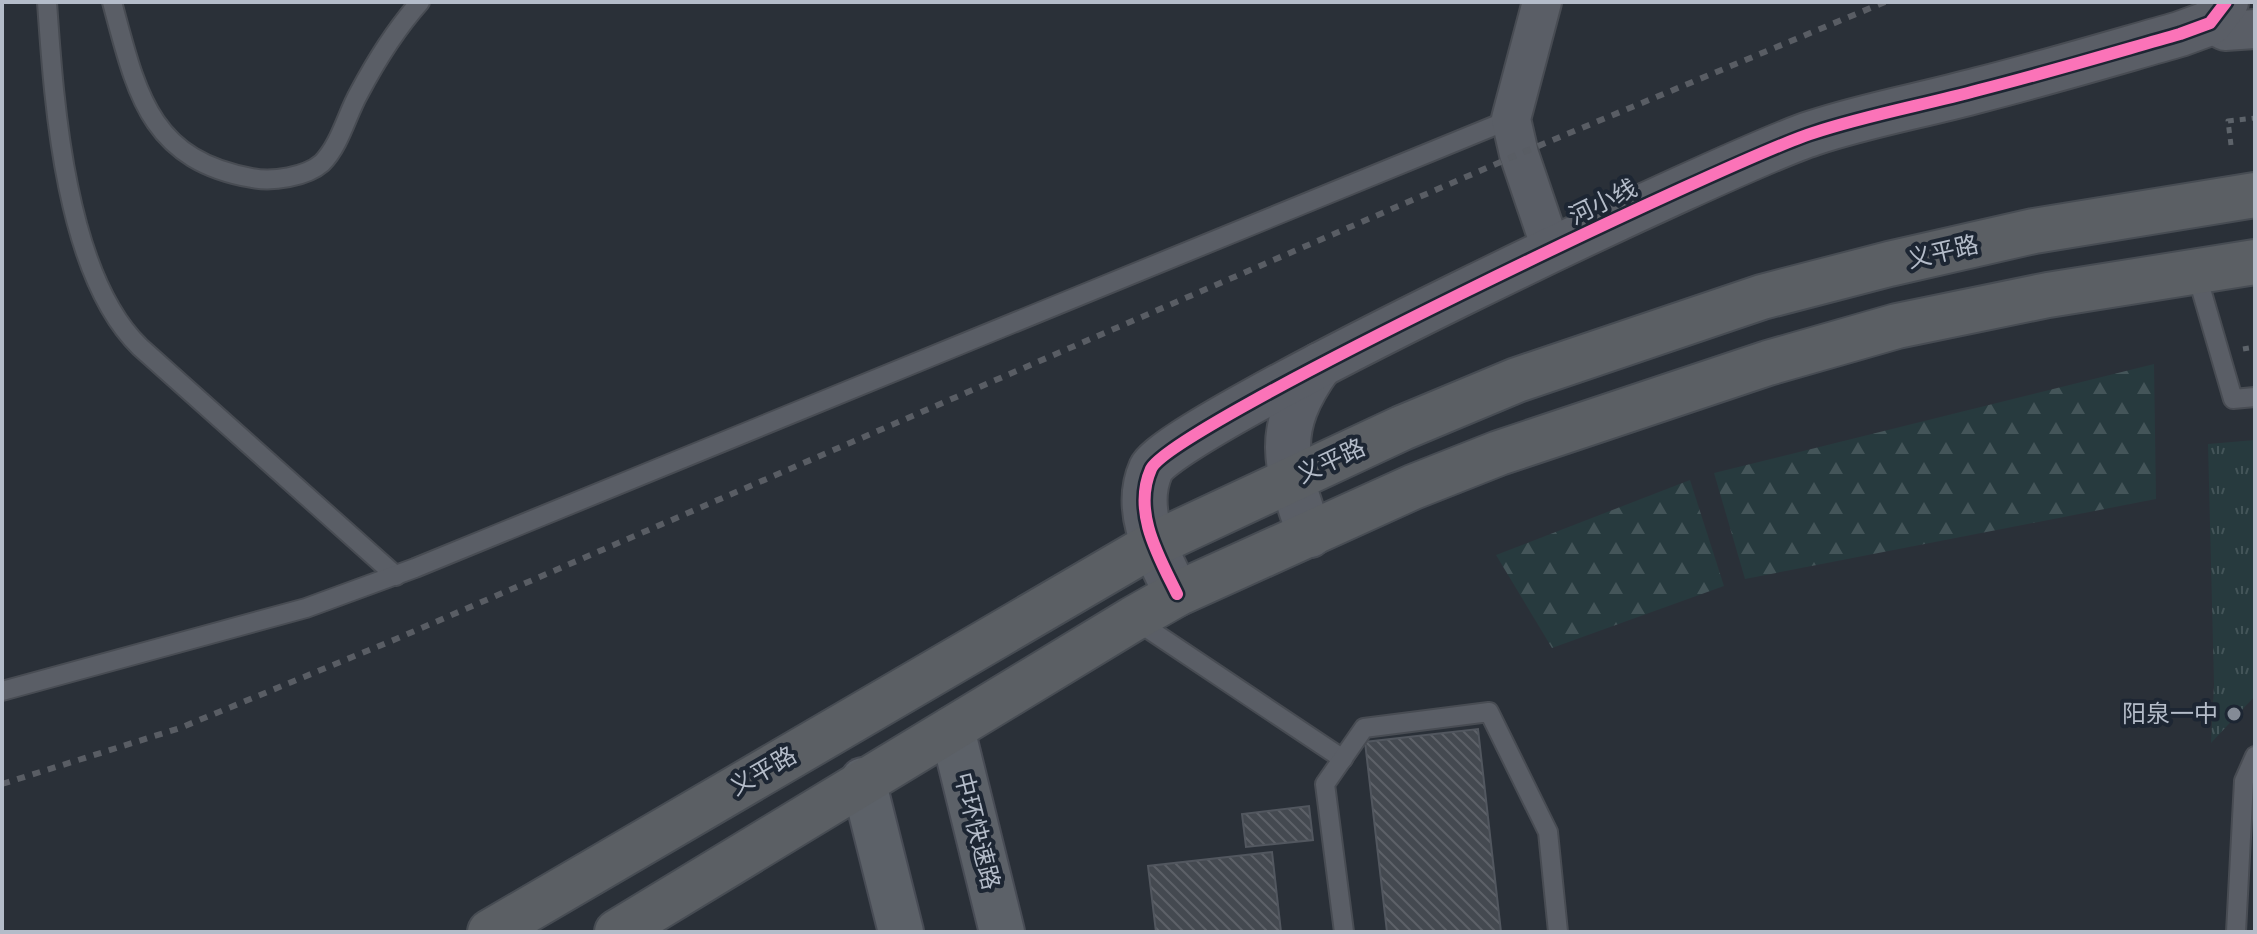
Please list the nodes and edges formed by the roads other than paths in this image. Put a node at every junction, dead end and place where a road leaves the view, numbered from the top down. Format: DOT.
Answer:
graph roads {
  1 [pos="47,2"];
  2 [pos="112,2"];
  3 [pos="420,2"];
  4 [pos="1542,2"];
  5 [pos="2218,12"];
  6 [pos="2255,29"];
  7 [pos="1511,119"];
  8 [pos="2255,195"];
  9 [pos="1552,251"];
  10 [pos="2255,262"];
  11 [pos="2195,269"];
  12 [pos="1320,365"];
  13 [pos="2255,397"];
  14 [pos="1290,480"];
  15 [pos="1310,535"];
  16 [pos="1154,544"];
  17 [pos="396,576"];
  18 [pos="1177,594"];
  19 [pos="1133,619"];
  20 [pos="2,691"];
  21 [pos="952,729"];
  22 [pos="2255,756"];
  23 [pos="1343,759"];
  24 [pos="863,780"];
  25 [pos="2247,872"];
  26 [pos="490,932"];
  27 [pos="617,932"];
  28 [pos="901,932"];
  29 [pos="1002,932"];
  30 [pos="1344,932"];
  31 [pos="1558,932"];
  32 [pos="2236,932"];
  1 -- 17 [label="lane"];
  2 -- 3 [label="lane"];
  4 -- 7 [label="street"];
  5 -- 6 [label="street"];
  5 -- 9 [label="street, 河小线"];
  7 -- 9 [label="street"];
  7 -- 17 [label="lane"];
  8 -- 14 [label="highway, 义平路"];
  9 -- 12 [label="street, 河小线"];
  10 -- 11 [label="highway"];
  11 -- 13 [label="lane"];
  11 -- 15 [label="highway"];
  12 -- 14 [label="street"];
  12 -- 16 [label="street, 河小线"];
  14 -- 15 [label="street"];
  14 -- 16 [label="highway, 义平路"];
  15 -- 18 [label="highway"];
  16 -- 18 [label="street, 河小线"];
  16 -- 26 [label="highway, 义平路"];
  17 -- 20 [label="lane"];
  18 -- 19 [label="highway"];
  19 -- 21 [label="highway"];
  19 -- 23 [label="lane"];
  21 -- 24 [label="highway"];
  21 -- 29 [label="main road, 中环快速路"];
  22 -- 25 [label="lane"];
  23 -- 30 [label="lane"];
  23 -- 31 [label="lane"];
  24 -- 27 [label="highway"];
  24 -- 28 [label="main road"];
  25 -- 32 [label="lane"];
}
